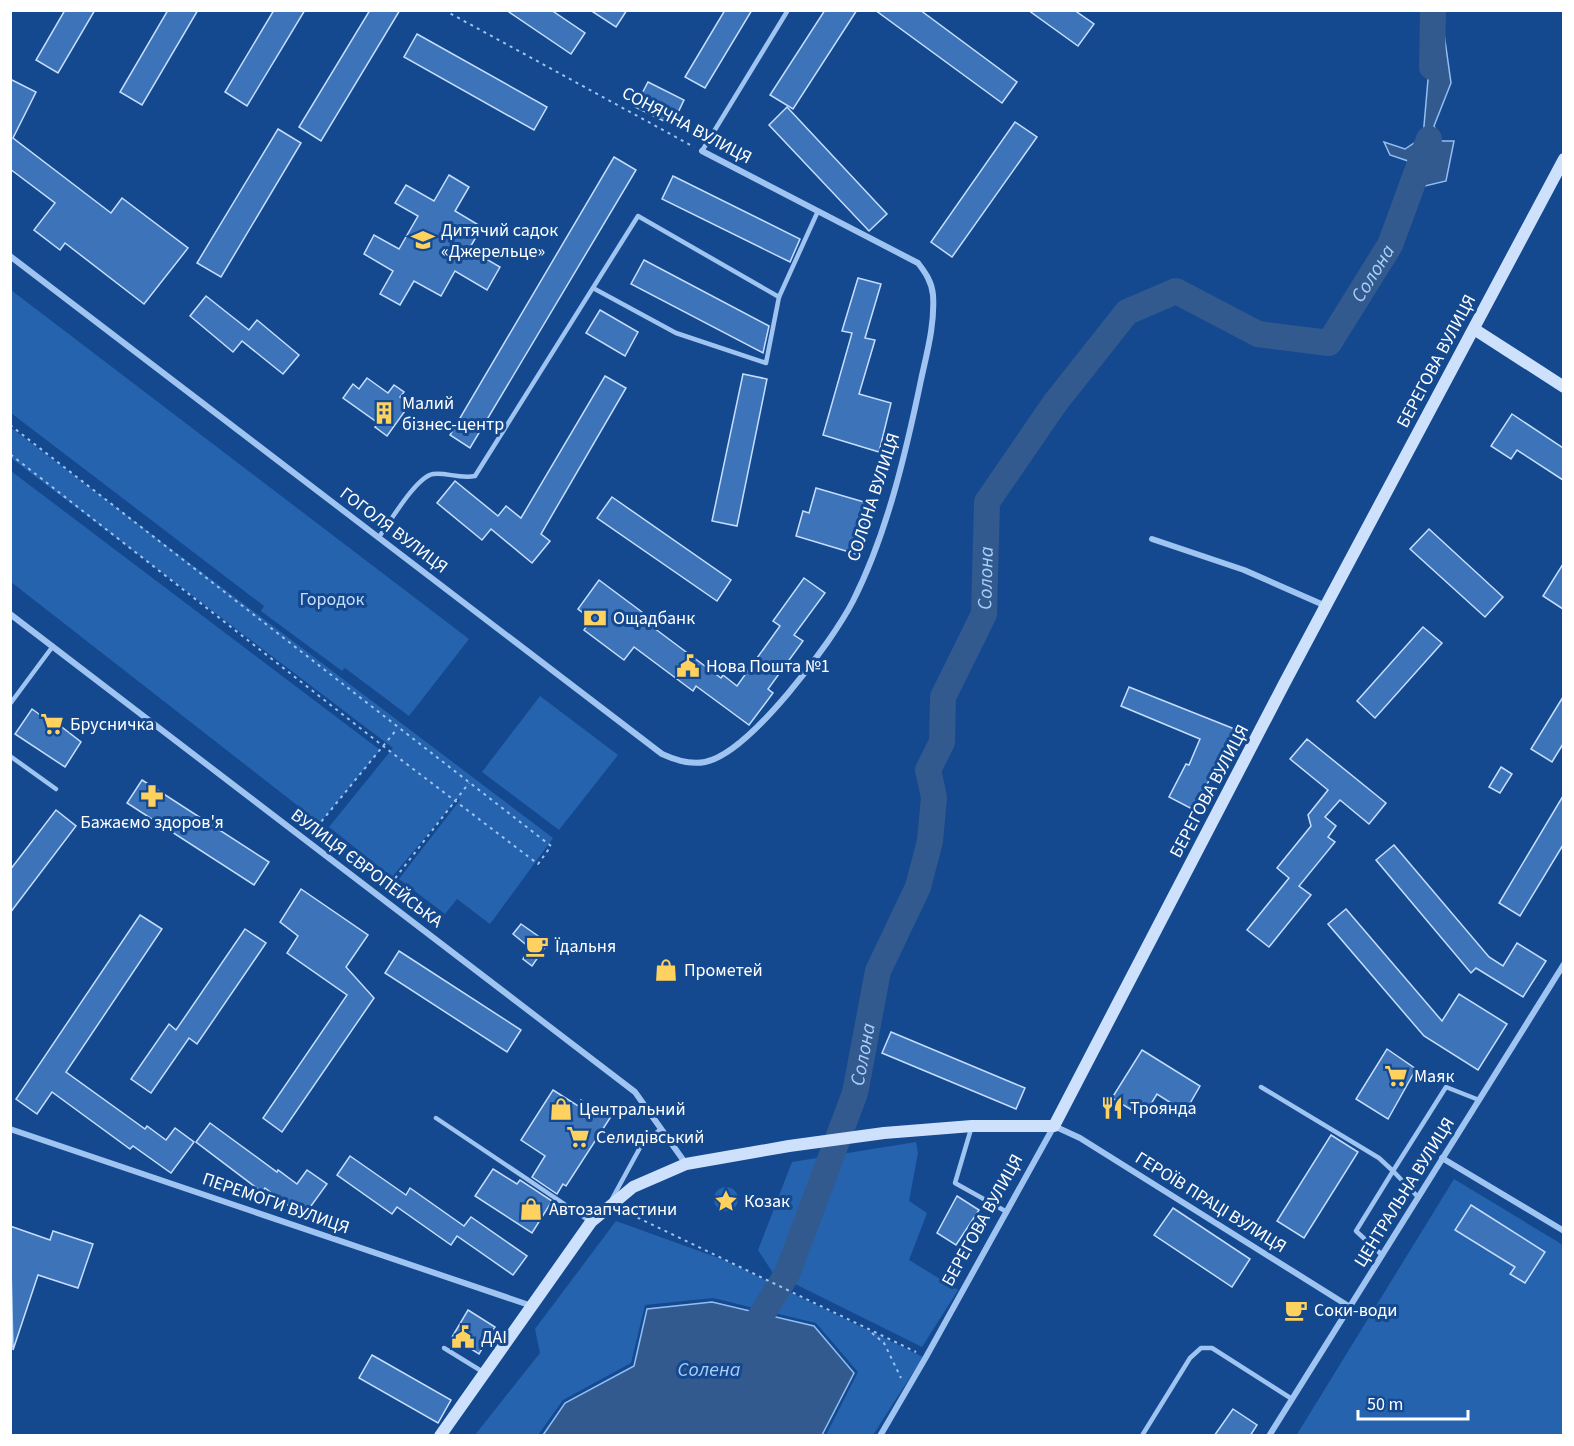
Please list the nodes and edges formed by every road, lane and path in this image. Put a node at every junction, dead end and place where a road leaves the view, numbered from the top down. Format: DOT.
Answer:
graph roads {
  1 [pos="444,10"];
  2 [pos="788,10"];
  3 [pos="702,151"];
  4 [pos="1563,159"];
  5 [pos="818,211"];
  6 [pos="10,256"];
  7 [pos="918,263"];
  8 [pos="593,288"];
  9 [pos="779,297"];
  10 [pos="1474,329"];
  11 [pos="1563,387"];
  12 [pos="10,425"];
  13 [pos="10,454"];
  14 [pos="379,537"];
  15 [pos="1152,539"];
  16 [pos="1326,606"];
  17 [pos="10,614"];
  18 [pos="53,646"];
  19 [pos="10,704"];
  20 [pos="767,717"];
  21 [pos="397,729"];
  22 [pos="383,746"];
  23 [pos="10,756"];
  24 [pos="469,783"];
  25 [pos="56,789"];
  26 [pos="455,801"];
  27 [pos="306,840"];
  28 [pos="381,897"];
  29 [pos="1563,964"];
  30 [pos="1261,1087"];
  31 [pos="1479,1100"];
  32 [pos="436,1118"];
  33 [pos="972,1126"];
  34 [pos="1054,1126"];
  35 [pos="10,1129"];
  36 [pos="661,1129"];
  37 [pos="1442,1158"];
  38 [pos="686,1164"];
  39 [pos="1393,1172"];
  40 [pos="1418,1197"];
  41 [pos="609,1204"];
  42 [pos="1007,1212"];
  43 [pos="591,1222"];
  44 [pos="1563,1231"];
  45 [pos="1382,1255"];
  46 [pos="532,1306"];
  47 [pos="1350,1306"];
  48 [pos="868,1330"];
  49 [pos="444,1348"];
  50 [pos="926,1357"];
  51 [pos="484,1373"];
  52 [pos="906,1391"];
  53 [pos="1292,1399"];
  54 [pos="1143,1434"];
  55 [pos="440,1436"];
  56 [pos="879,1436"];
  57 [pos="1269,1436"];
  1 -- 3 [label="path, СОНЯЧНА ВУЛИЦЯ"];
  2 -- 3 [label="lane"];
  3 -- 5 [label="street, СОНЯЧНА ВУЛИЦЯ"];
  4 -- 10 [label="main road, БЕРЕГОВА ВУЛИЦЯ"];
  5 -- 7 [label="street, СОНЯЧНА ВУЛИЦЯ"];
  5 -- 9 [label="lane"];
  6 -- 14 [label="street, ГОГОЛЯ ВУЛИЦЯ"];
  7 -- 20 [label="street, СОЛОНА ВУЛИЦЯ"];
  8 -- 9 [label="lane"];
  8 -- 9 [label="lane"];
  8 -- 14 [label="lane"];
  10 -- 11 [label="main road"];
  10 -- 16 [label="main road, БЕРЕГОВА ВУЛИЦЯ"];
  12 -- 21 [label="path"];
  13 -- 22 [label="path"];
  14 -- 20 [label="street, ГОГОЛЯ ВУЛИЦЯ"];
  15 -- 16 [label="street"];
  16 -- 34 [label="main road, БЕРЕГОВА ВУЛИЦЯ"];
  17 -- 18 [label="street, ВУЛИЦЯ ЄВРОПЕЙСЬКА"];
  18 -- 19 [label="lane"];
  18 -- 27 [label="street, ВУЛИЦЯ ЄВРОПЕЙСЬКА"];
  21 -- 22 [label="path"];
  21 -- 24 [label="path"];
  22 -- 26 [label="path"];
  22 -- 27 [label="path"];
  23 -- 25 [label="lane"];
  24 -- 26 [label="path"];
  24 -- 26 [label="path"];
  26 -- 28 [label="path"];
  27 -- 28 [label="street, ВУЛИЦЯ ЄВРОПЕЙСЬКА"];
  28 -- 36 [label="street, ВУЛИЦЯ ЄВРОПЕЙСЬКА"];
  29 -- 31 [label="street, ЦЕНТРАЛЬНА ВУЛИЦЯ"];
  30 -- 39 [label="lane"];
  31 -- 37 [label="street, ЦЕНТРАЛЬНА ВУЛИЦЯ"];
  31 -- 39 [label="lane"];
  32 -- 43 [label="lane"];
  33 -- 34 [label="main road"];
  33 -- 38 [label="main road"];
  33 -- 42 [label="lane"];
  34 -- 42 [label="street, БЕРЕГОВА ВУЛИЦЯ"];
  34 -- 47 [label="street, ГЕРОЇВ ПРАЦІ ВУЛИЦЯ"];
  35 -- 46 [label="street, ПЕРЕМОГИ ВУЛИЦЯ"];
  36 -- 38 [label="street, ВУЛИЦЯ ЄВРОПЕЙСЬКА"];
  36 -- 41 [label="lane"];
  37 -- 40 [label="street, ЦЕНТРАЛЬНА ВУЛИЦЯ"];
  37 -- 44 [label="street"];
  38 -- 41 [label="main road"];
  39 -- 40 [label="lane"];
  39 -- 45 [label="lane"];
  40 -- 45 [label="street, ЦЕНТРАЛЬНА ВУЛИЦЯ"];
  41 -- 43 [label="main road"];
  41 -- 48 [label="path"];
  42 -- 50 [label="street, БЕРЕГОВА ВУЛИЦЯ"];
  43 -- 46 [label="main road"];
  45 -- 47 [label="street, ЦЕНТРАЛЬНА ВУЛИЦЯ"];
  46 -- 51 [label="main road"];
  47 -- 53 [label="street, ЦЕНТРАЛЬНА ВУЛИЦЯ"];
  48 -- 50 [label="path"];
  48 -- 52 [label="path"];
  49 -- 51 [label="lane"];
  50 -- 52 [label="street, БЕРЕГОВА ВУЛИЦЯ"];
  51 -- 55 [label="main road"];
  52 -- 56 [label="street, БЕРЕГОВА ВУЛИЦЯ"];
  53 -- 54 [label="lane"];
  53 -- 57 [label="street, ЦЕНТРАЛЬНА ВУЛИЦЯ"];
}
